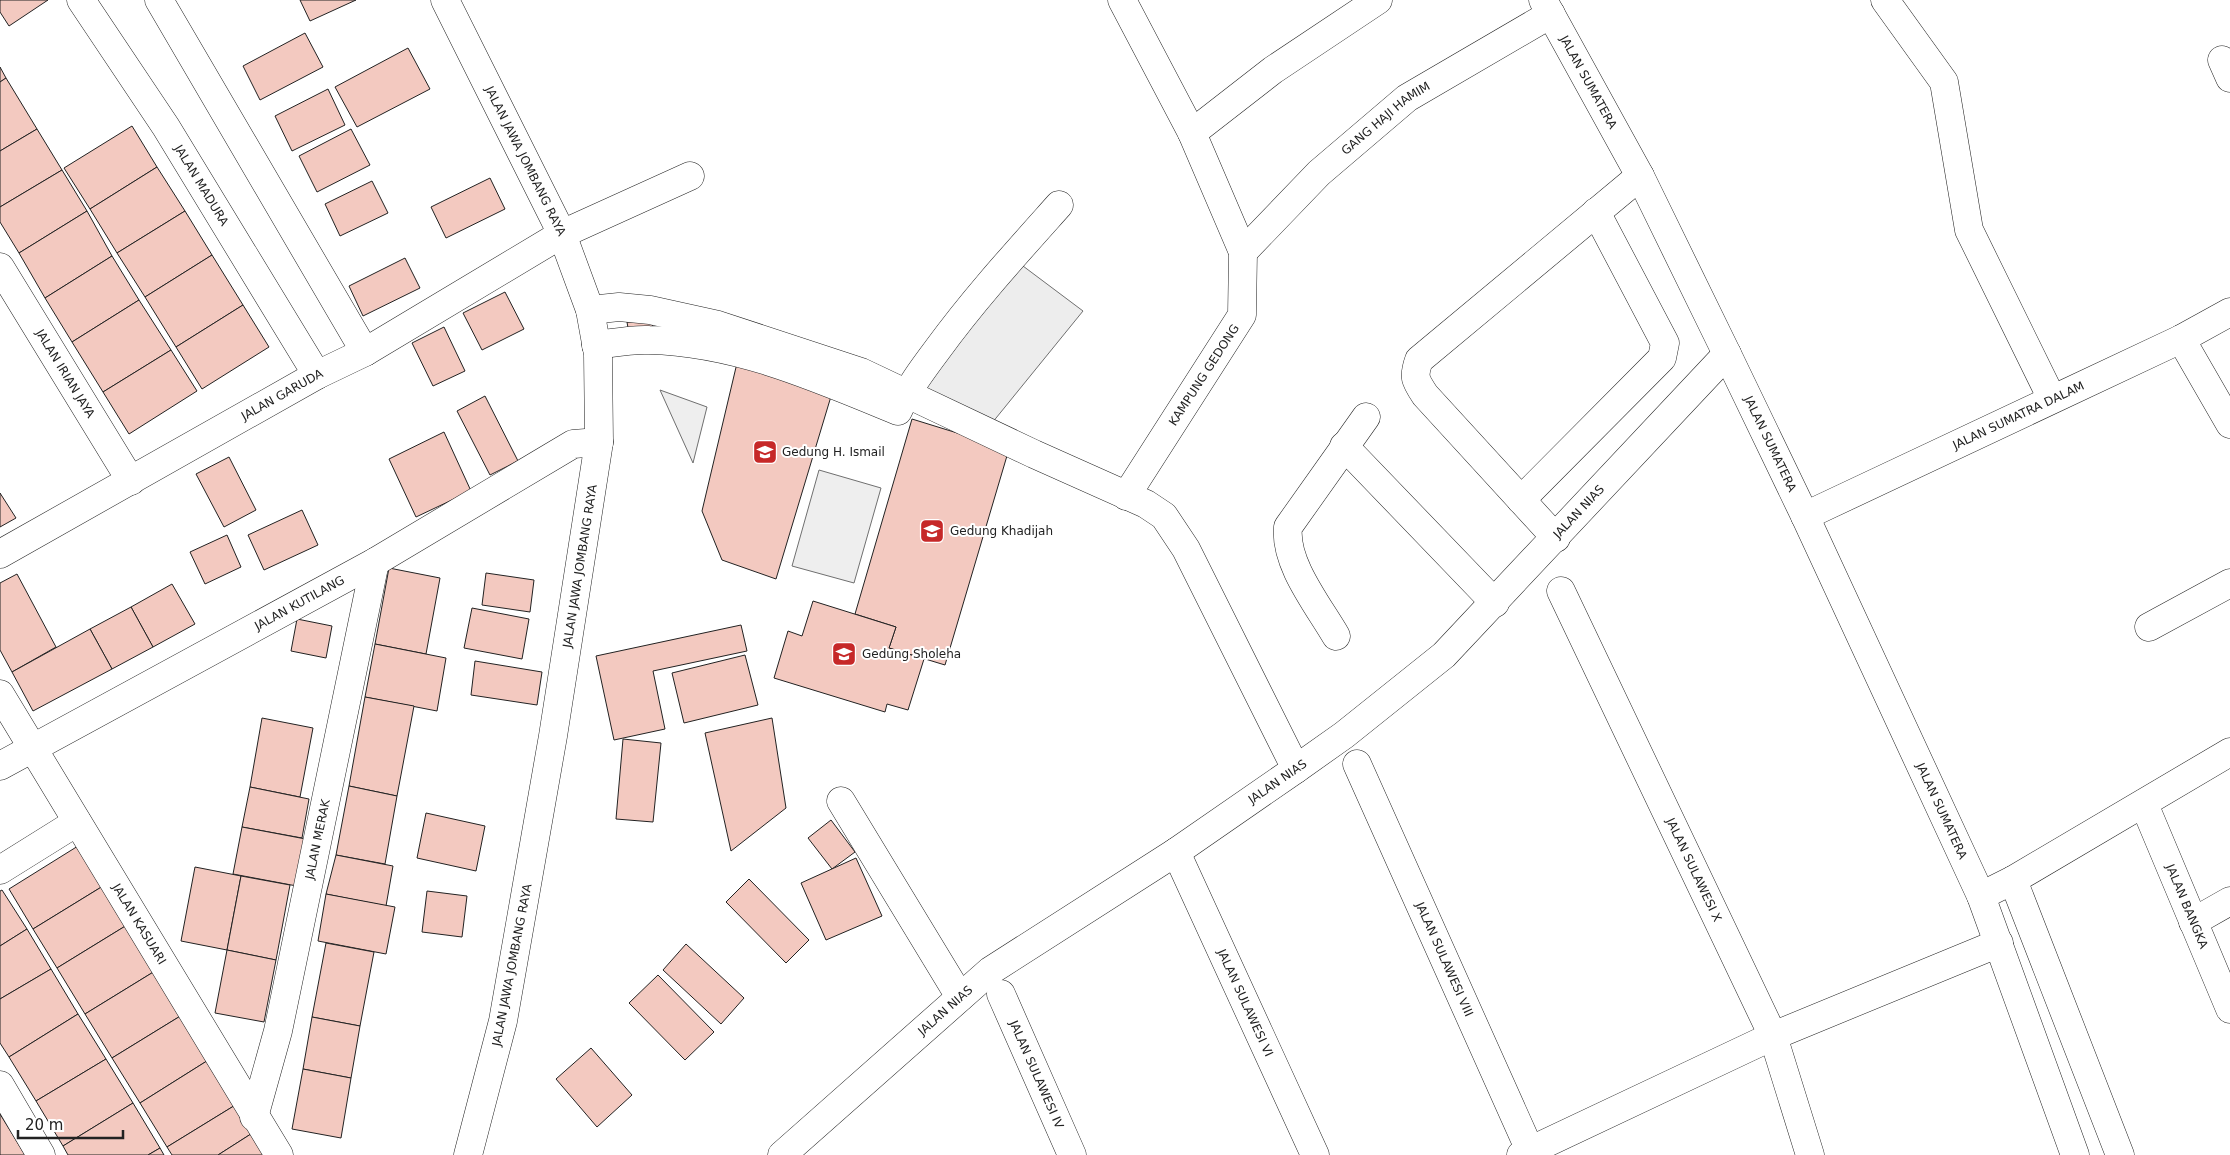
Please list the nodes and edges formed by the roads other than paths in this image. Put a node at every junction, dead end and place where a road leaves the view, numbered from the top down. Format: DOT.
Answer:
graph roads {
  1 [pos="81,0"];
  2 [pos="160,0"];
  3 [pos="445,0"];
  4 [pos="1122,0"];
  5 [pos="1378,0"];
  6 [pos="1885,0"];
  7 [pos="1547,7"];
  8 [pos="1192,133"];
  9 [pos="690,176"];
  10 [pos="1640,176"];
  11 [pos="1059,205"];
  12 [pos="1596,212"];
  13 [pos="562,234"];
  14 [pos="1243,252"];
  15 [pos="0,267"];
  16 [pos="590,310"];
  17 [pos="2230,312"];
  18 [pos="2181,338"];
  19 [pos="596,345"];
  20 [pos="365,352"];
  21 [pos="1728,354"];
  22 [pos="317,375"];
  23 [pos="906,394"];
  24 [pos="2052,400"];
  25 [pos="1366,417"];
  26 [pos="2230,424"];
  27 [pos="599,442"];
  28 [pos="1344,446"];
  29 [pos="131,481"];
  30 [pos="1126,496"];
  31 [pos="1521,500"];
  32 [pos="1805,516"];
  33 [pos="1556,538"];
  34 [pos="0,554"];
  35 [pos="375,562"];
  36 [pos="2230,583"];
  37 [pos="1561,591"];
  38 [pos="1495,603"];
  39 [pos="2149,627"];
  40 [pos="1336,636"];
  41 [pos="0,694"];
  42 [pos="33,748"];
  43 [pos="2230,752"];
  44 [pos="1357,764"];
  45 [pos="0,766"];
  46 [pos="1296,769"];
  47 [pos="841,801"];
  48 [pos="2144,804"];
  49 [pos="77,822"];
  50 [pos="1176,852"];
  51 [pos="0,870"];
  52 [pos="2013,880"];
  53 [pos="1981,896"];
  54 [pos="2230,901"];
  55 [pos="2193,922"];
  56 [pos="1999,943"];
  57 [pos="1001,994"];
  58 [pos="960,997"];
  59 [pos="2230,1009"];
  60 [pos="1773,1036"];
  61 [pos="0,1085"];
  62 [pos="254,1117"];
  63 [pos="1528,1154"];
  64 [pos="41,1155"];
  65 [pos="279,1155"];
  66 [pos="468,1155"];
  67 [pos="782,1155"];
  68 [pos="1072,1155"];
  69 [pos="1315,1155"];
  70 [pos="1810,1155"];
  71 [pos="2074,1155"];
  72 [pos="2120,1155"];
  1 -- 22 [label="street, JALAN MADURA"];
  2 -- 20 [label="street"];
  3 -- 13 [label="street, JALAN JAWA JOMBANG RAYA"];
  4 -- 8 [label="street, KAMPUNG GEDONG"];
  5 -- 8 [label="street"];
  6 -- 24 [label="street"];
  7 -- 10 [label="street, JALAN SUMATERA"];
  7 -- 14 [label="street, GANG HAJI HAMIM"];
  8 -- 14 [label="street, KAMPUNG GEDONG"];
  9 -- 13 [label="street, JALAN GARUDA"];
  10 -- 12 [label="street"];
  10 -- 21 [label="street, JALAN SUMATERA"];
  11 -- 23 [label="street"];
  12 -- 31 [label="street"];
  12 -- 31 [label="street"];
  13 -- 16 [label="street, JALAN JAWA JOMBANG RAYA"];
  13 -- 20 [label="street, JALAN GARUDA"];
  14 -- 30 [label="street, KAMPUNG GEDONG"];
  15 -- 29 [label="street, JALAN IRIAN JAYA"];
  16 -- 19 [label="street, JALAN JAWA JOMBANG RAYA"];
  16 -- 23 [label="street"];
  17 -- 18 [label="street, JALAN SUMATRA DALAM"];
  18 -- 24 [label="street, JALAN SUMATRA DALAM"];
  18 -- 26 [label="street"];
  19 -- 23 [label="street"];
  19 -- 27 [label="street, JALAN JAWA JOMBANG RAYA"];
  20 -- 22 [label="street, JALAN GARUDA"];
  21 -- 32 [label="street, JALAN SUMATERA"];
  21 -- 33 [label="street, JALAN NIAS"];
  22 -- 29 [label="street, JALAN GARUDA"];
  23 -- 30 [label="street"];
  24 -- 32 [label="street, JALAN SUMATRA DALAM"];
  25 -- 28 [label="street"];
  27 -- 35 [label="street, JALAN KUTILANG"];
  27 -- 66 [label="street, JALAN JAWA JOMBANG RAYA"];
  28 -- 38 [label="street"];
  28 -- 40 [label="street"];
  29 -- 34 [label="street, JALAN GARUDA"];
  30 -- 46 [label="street"];
  31 -- 33 [label="street"];
  32 -- 53 [label="street, JALAN SUMATERA"];
  33 -- 38 [label="street, JALAN NIAS"];
  35 -- 42 [label="street, JALAN KUTILANG"];
  35 -- 62 [label="street, JALAN MERAK"];
  36 -- 39 [label="street"];
  37 -- 60 [label="street, JALAN SULAWESI X"];
  38 -- 46 [label="street, JALAN NIAS"];
  41 -- 42 [label="street, JALAN KASUARI"];
  42 -- 45 [label="street, JALAN KUTILANG"];
  42 -- 49 [label="street, JALAN KASUARI"];
  43 -- 48 [label="street"];
  44 -- 63 [label="street, JALAN SULAWESI VIII"];
  46 -- 50 [label="street, JALAN NIAS"];
  47 -- 58 [label="street"];
  48 -- 52 [label="street"];
  48 -- 55 [label="street, JALAN BANGKA"];
  49 -- 51 [label="street"];
  49 -- 62 [label="street, JALAN KASUARI"];
  50 -- 58 [label="street, JALAN NIAS"];
  50 -- 69 [label="street, JALAN SULAWESI VI"];
  52 -- 53 [label="street"];
  52 -- 72 [label="street"];
  53 -- 56 [label="street, JALAN SUMATERA"];
  54 -- 55 [label="street"];
  55 -- 59 [label="street, JALAN BANGKA"];
  56 -- 60 [label="street"];
  56 -- 71 [label="street, JALAN SUMATERA"];
  57 -- 68 [label="street, JALAN SULAWESI IV"];
  58 -- 67 [label="street, JALAN NIAS"];
  60 -- 63 [label="street"];
  60 -- 70 [label="street, JALAN SULAWESI X"];
  61 -- 64 [label="street"];
  62 -- 65 [label="street, JALAN KASUARI"];
}
